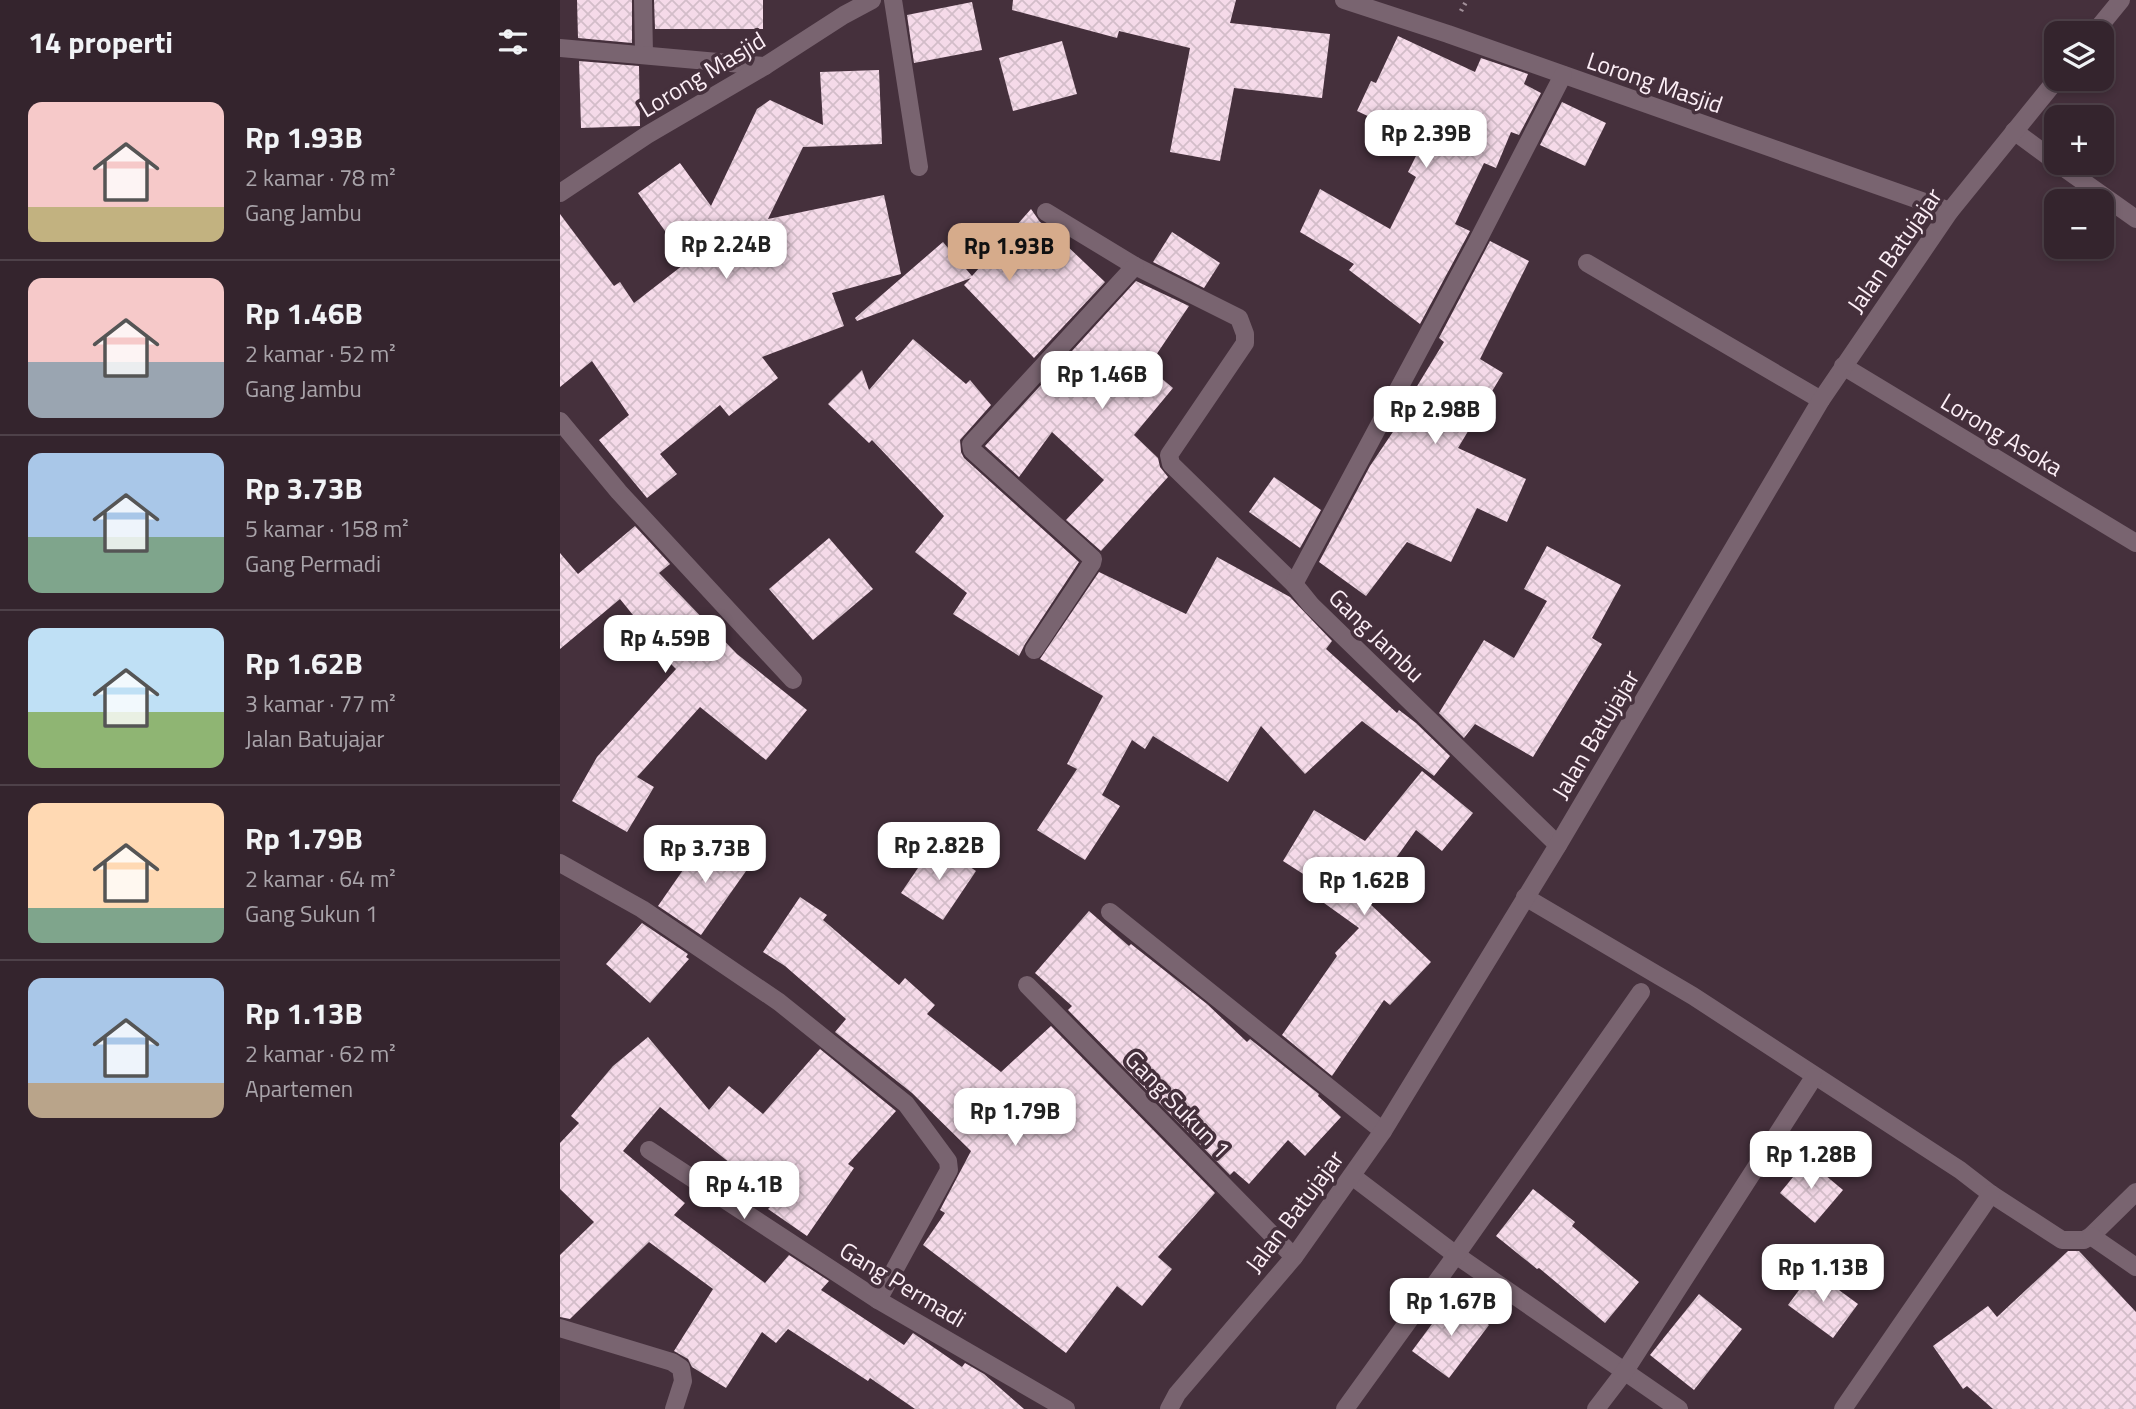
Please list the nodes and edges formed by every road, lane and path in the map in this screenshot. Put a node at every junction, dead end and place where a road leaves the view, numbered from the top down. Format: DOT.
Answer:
graph roads {
  1 [pos="643,0"];
  2 [pos="872,0"];
  3 [pos="893,0"];
  4 [pos="1344,0"];
  5 [pos="2121,0"];
  6 [pos="2104,21"];
  7 [pos="560,48"];
  8 [pos="644,54"];
  9 [pos="765,66"];
  10 [pos="1563,75"];
  11 [pos="2047,91"];
  12 [pos="2014,131"];
  13 [pos="2044,153"];
  14 [pos="919,167"];
  15 [pos="2075,175"];
  16 [pos="560,193"];
  17 [pos="1950,211"];
  18 [pos="1046,212"];
  19 [pos="2136,219"];
  20 [pos="1587,263"];
  21 [pos="1135,266"];
  22 [pos="1843,366"];
  23 [pos="1821,400"];
  24 [pos="560,421"];
  25 [pos="2136,543"];
  26 [pos="1293,584"];
  27 [pos="1034,650"];
  28 [pos="793,680"];
  29 [pos="1558,845"];
  30 [pos="560,863"];
  31 [pos="1525,897"];
  32 [pos="1110,912"];
  33 [pos="1027,985"];
  34 [pos="1641,992"];
  35 [pos="1814,1077"];
  36 [pos="1383,1131"];
  37 [pos="649,1150"];
  38 [pos="1352,1176"];
  39 [pos="2136,1192"];
  40 [pos="1991,1194"];
  41 [pos="2091,1236"];
  42 [pos="1456,1255"];
  43 [pos="1294,1257"];
  44 [pos="2136,1267"];
  45 [pos="878,1300"];
  46 [pos="560,1328"];
  47 [pos="1625,1371"];
  48 [pos="1173,1401"];
  49 [pos="674,1409"];
  50 [pos="1066,1409"];
  51 [pos="1190,1409"];
  52 [pos="1345,1409"];
  53 [pos="1597,1409"];
  54 [pos="1679,1409"];
  55 [pos="1843,1409"];
  1 -- 8 [label="street"];
  2 -- 9 [label="street, Lorong Masjid"];
  3 -- 14 [label="street"];
  4 -- 10 [label="street, Lorong Masjid"];
  5 -- 6 [label="street"];
  7 -- 8 [label="street"];
  8 -- 9 [label="street"];
  9 -- 16 [label="street, Lorong Masjid"];
  10 -- 17 [label="street, Lorong Masjid"];
  10 -- 26 [label="street"];
  11 -- 12 [label="street, Jalan Batujajar"];
  12 -- 13 [label="street"];
  12 -- 17 [label="street, Jalan Batujajar"];
  15 -- 19 [label="street"];
  17 -- 22 [label="street, Jalan Batujajar"];
  18 -- 21 [label="street"];
  20 -- 23 [label="street"];
  21 -- 26 [label="street, Gang Jambu"];
  21 -- 27 [label="street"];
  22 -- 23 [label="street, Jalan Batujajar"];
  22 -- 25 [label="street, Lorong Asoka"];
  23 -- 29 [label="street, Jalan Batujajar"];
  24 -- 28 [label="street"];
  26 -- 29 [label="street, Gang Jambu"];
  29 -- 31 [label="street, Jalan Batujajar"];
  30 -- 45 [label="street"];
  31 -- 35 [label="street"];
  31 -- 36 [label="street, Jalan Batujajar"];
  32 -- 36 [label="street"];
  33 -- 43 [label="street, Gang Sukun 1"];
  34 -- 42 [label="street"];
  35 -- 40 [label="street"];
  35 -- 47 [label="street"];
  36 -- 38 [label="street, Jalan Batujajar"];
  37 -- 45 [label="street, Gang Permadi"];
  38 -- 42 [label="street"];
  38 -- 43 [label="street, Jalan Batujajar"];
  39 -- 41 [label="street"];
  40 -- 41 [label="street"];
  40 -- 55 [label="street"];
  41 -- 44 [label="street"];
  42 -- 47 [label="street"];
  42 -- 52 [label="street"];
  43 -- 48 [label="street, Jalan Batujajar"];
  45 -- 50 [label="street, Gang Permadi"];
  46 -- 49 [label="street"];
  47 -- 53 [label="street"];
  47 -- 54 [label="street"];
  48 -- 51 [label="street"];
}
